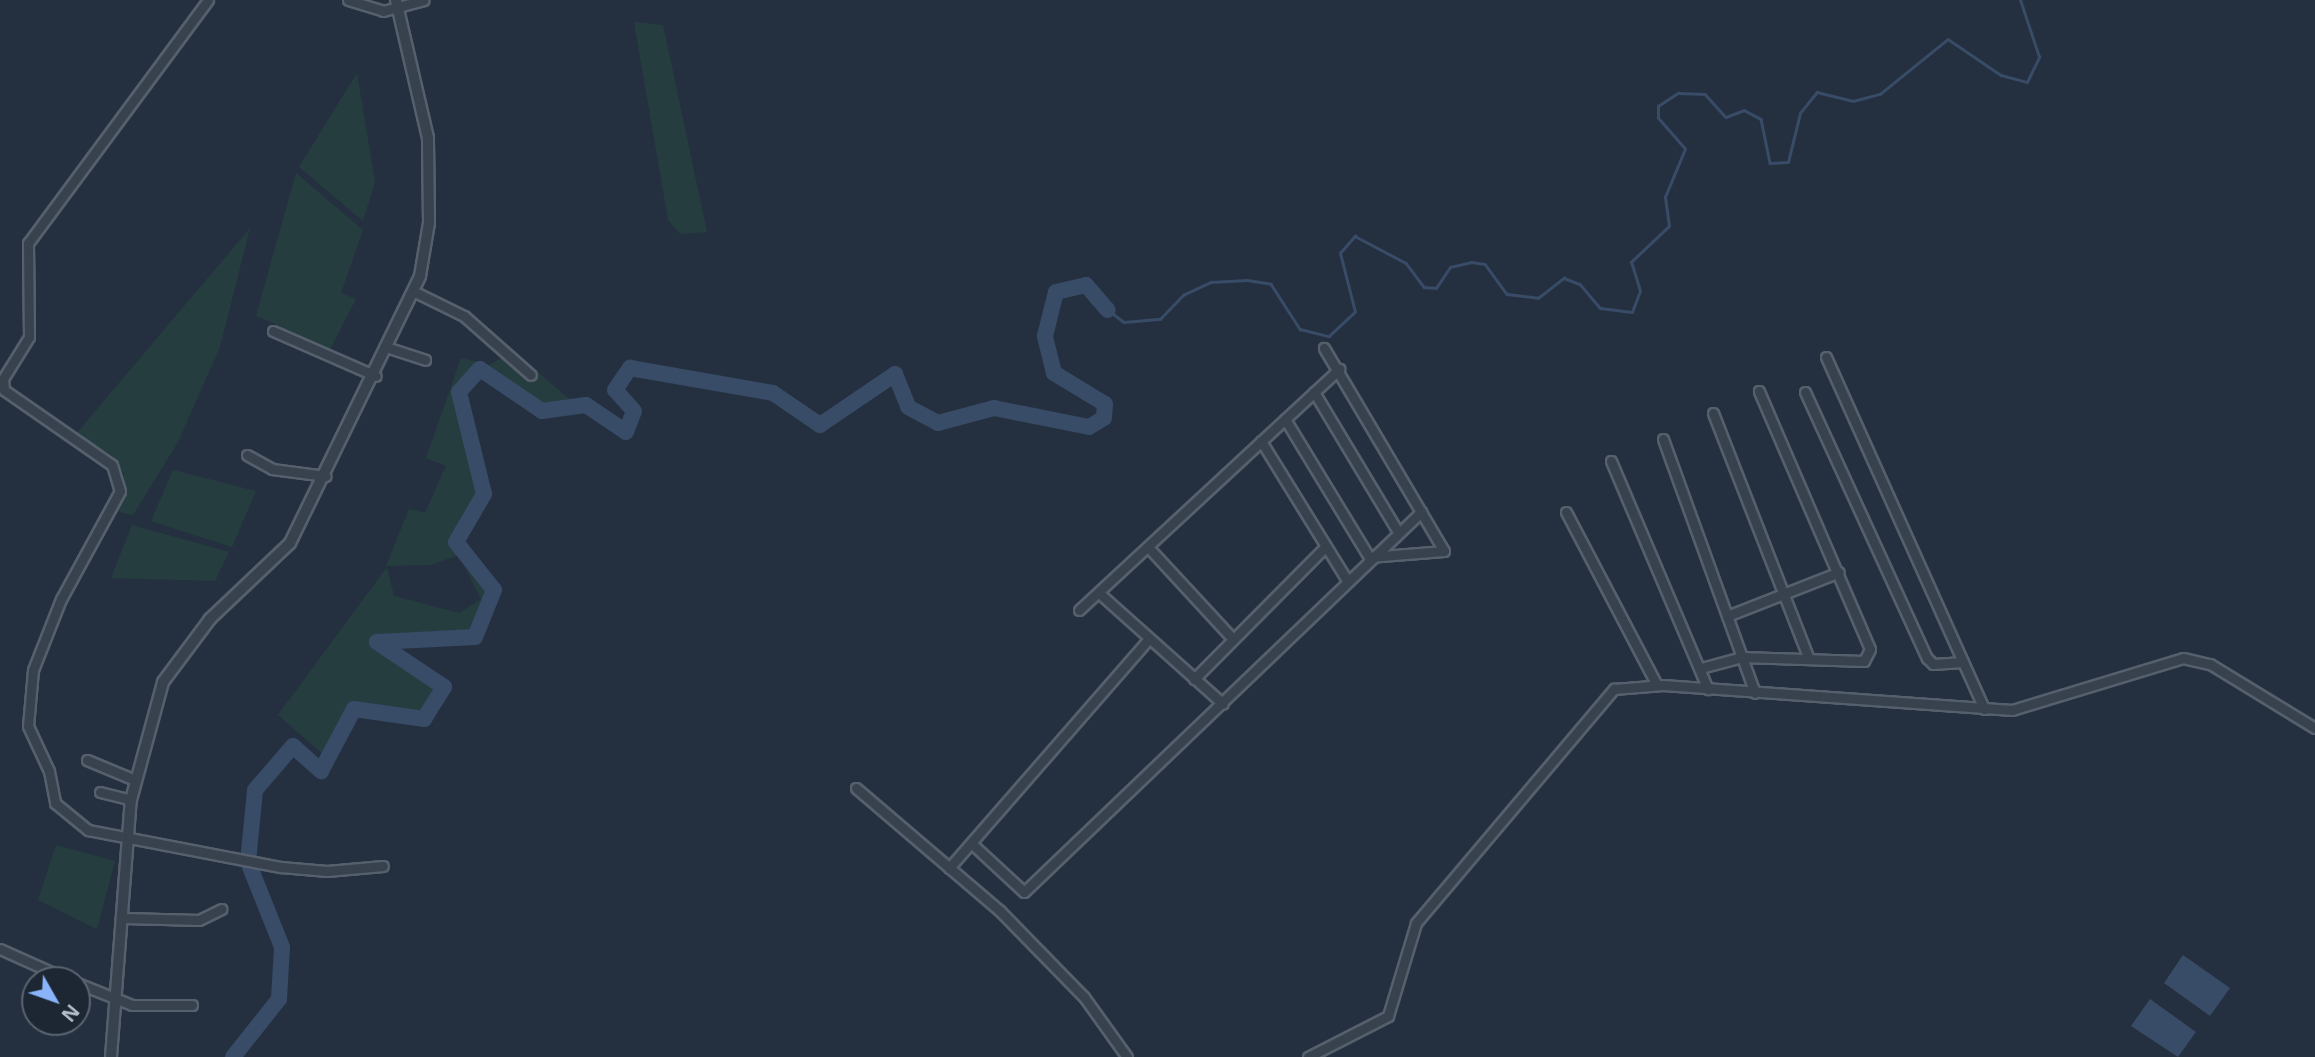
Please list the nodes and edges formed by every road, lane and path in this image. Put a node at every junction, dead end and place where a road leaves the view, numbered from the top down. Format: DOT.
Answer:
graph roads {
  1 [pos="208,0"];
  2 [pos="348,0"];
  3 [pos="424,0"];
  4 [pos="398,6"];
  5 [pos="415,292"];
  6 [pos="273,331"];
  7 [pos="389,348"];
  8 [pos="1324,348"];
  9 [pos="1826,357"];
  10 [pos="425,360"];
  11 [pos="1339,369"];
  12 [pos="530,375"];
  13 [pos="376,376"];
  14 [pos="1759,391"];
  15 [pos="1314,392"];
  16 [pos="1805,392"];
  17 [pos="1713,413"];
  18 [pos="1286,419"];
  19 [pos="1662,439"];
  20 [pos="1261,441"];
  21 [pos="247,455"];
  22 [pos="1611,461"];
  23 [pos="326,476"];
  24 [pos="1421,512"];
  25 [pos="1566,512"];
  26 [pos="1398,532"];
  27 [pos="1326,546"];
  28 [pos="1148,547"];
  29 [pos="1369,557"];
  30 [pos="1839,572"];
  31 [pos="1347,580"];
  32 [pos="1098,593"];
  33 [pos="1784,595"];
  34 [pos="1079,610"];
  35 [pos="1727,617"];
  36 [pos="1232,638"];
  37 [pos="1149,639"];
  38 [pos="1742,657"];
  39 [pos="1809,659"];
  40 [pos="1963,662"];
  41 [pos="1701,668"];
  42 [pos="1194,679"];
  43 [pos="1657,685"];
  44 [pos="1708,689"];
  45 [pos="1755,693"];
  46 [pos="1223,704"];
  47 [pos="1984,709"];
  48 [pos="2315,728"];
  49 [pos="87,760"];
  50 [pos="135,780"];
  51 [pos="856,788"];
  52 [pos="100,792"];
  53 [pos="131,800"];
  54 [pos="130,835"];
  55 [pos="971,843"];
  56 [pos="383,866"];
  57 [pos="949,868"];
  58 [pos="222,909"];
  59 [pos="125,918"];
  60 [pos="0,949"];
  61 [pos="38,966"];
  62 [pos="91,990"];
  63 [pos="120,1003"];
  64 [pos="192,1005"];
  65 [pos="111,1057"];
  66 [pos="1127,1057"];
  67 [pos="1308,1057"];
  1 -- 54 [label="street"];
  2 -- 4 [label="street"];
  3 -- 4 [label="street"];
  4 -- 5 [label="street"];
  5 -- 7 [label="street"];
  5 -- 12 [label="street"];
  6 -- 13 [label="street"];
  7 -- 10 [label="street"];
  7 -- 13 [label="street"];
  8 -- 11 [label="street"];
  9 -- 40 [label="street"];
  11 -- 15 [label="street"];
  11 -- 24 [label="street"];
  13 -- 23 [label="street"];
  14 -- 30 [label="street"];
  15 -- 18 [label="street"];
  15 -- 26 [label="street"];
  16 -- 40 [label="street"];
  17 -- 33 [label="street"];
  18 -- 20 [label="street"];
  18 -- 29 [label="street"];
  19 -- 35 [label="street"];
  20 -- 27 [label="street"];
  20 -- 28 [label="street"];
  21 -- 23 [label="street"];
  22 -- 41 [label="street"];
  23 -- 50 [label="street"];
  24 -- 26 [label="street"];
  24 -- 29 [label="street"];
  25 -- 43 [label="street"];
  26 -- 29 [label="street"];
  27 -- 31 [label="street"];
  27 -- 36 [label="street"];
  28 -- 32 [label="street"];
  28 -- 36 [label="street"];
  29 -- 31 [label="street"];
  30 -- 33 [label="street"];
  30 -- 39 [label="street"];
  31 -- 46 [label="street"];
  32 -- 34 [label="street"];
  32 -- 37 [label="street"];
  33 -- 35 [label="street"];
  33 -- 39 [label="street"];
  35 -- 38 [label="street"];
  36 -- 42 [label="street"];
  37 -- 42 [label="street"];
  37 -- 55 [label="street"];
  38 -- 39 [label="street"];
  38 -- 41 [label="street"];
  38 -- 45 [label="street"];
  40 -- 47 [label="street"];
  41 -- 44 [label="street"];
  42 -- 46 [label="street"];
  43 -- 44 [label="street"];
  43 -- 67 [label="street"];
  44 -- 45 [label="street"];
  45 -- 47 [label="street"];
  46 -- 55 [label="street"];
  47 -- 48 [label="street"];
  49 -- 50 [label="street"];
  50 -- 53 [label="street"];
  51 -- 57 [label="street"];
  52 -- 53 [label="street"];
  53 -- 54 [label="street"];
  54 -- 56 [label="street"];
  54 -- 59 [label="street"];
  55 -- 57 [label="street"];
  57 -- 66 [label="street"];
  58 -- 59 [label="street"];
  59 -- 63 [label="street"];
  60 -- 61 [label="street"];
  62 -- 63 [label="street"];
  63 -- 64 [label="street"];
  63 -- 65 [label="street"];
}
